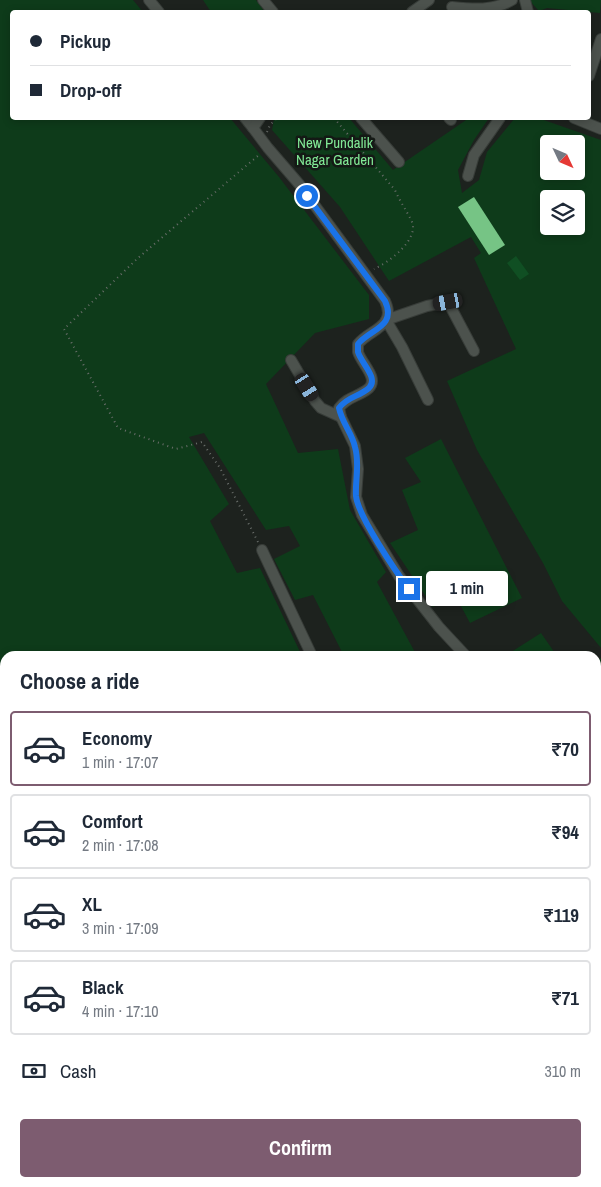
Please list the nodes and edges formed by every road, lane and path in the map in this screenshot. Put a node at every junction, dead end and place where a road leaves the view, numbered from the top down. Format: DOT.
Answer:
graph roads {
  1 [pos="149,0"];
  2 [pos="263,0"];
  3 [pos="429,0"];
  4 [pos="512,0"];
  5 [pos="453,7"];
  6 [pos="157,10"];
  7 [pos="271,10"];
  8 [pos="415,10"];
  9 [pos="601,39"];
  10 [pos="591,70"];
  11 [pos="247,120"];
  12 [pos="259,120"];
  13 [pos="336,120"];
  14 [pos="364,120"];
  15 [pos="499,120"];
  16 [pos="579,120"];
  17 [pos="253,128"];
  18 [pos="601,129"];
  19 [pos="268,148"];
  20 [pos="399,162"];
  21 [pos="468,176"];
  22 [pos="368,270"];
  23 [pos="386,320"];
  24 [pos="474,351"];
  25 [pos="290,360"];
  26 [pos="428,400"];
  27 [pos="341,417"];
  28 [pos="262,550"];
  29 [pos="310,651"];
  30 [pos="461,651"];
  1 -- 6 [label="street"];
  2 -- 7 [label="street"];
  3 -- 8 [label="street"];
  4 -- 5 [label="street"];
  9 -- 10 [label="street"];
  11 -- 17 [label="street"];
  12 -- 17 [label="street"];
  13 -- 22 [label="path"];
  14 -- 20 [label="street"];
  15 -- 21 [label="street"];
  16 -- 18 [label="street"];
  17 -- 19 [label="street"];
  19 -- 23 [label="street"];
  19 -- 28 [label="path"];
  23 -- 24 [label="street"];
  23 -- 26 [label="street"];
  23 -- 27 [label="street"];
  25 -- 27 [label="street"];
  27 -- 30 [label="street"];
  28 -- 29 [label="street"];
}
